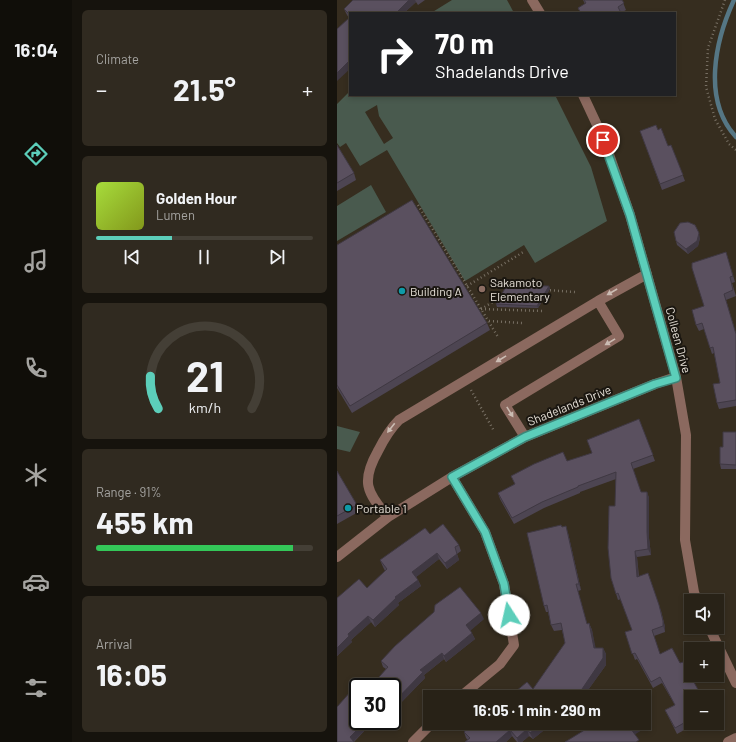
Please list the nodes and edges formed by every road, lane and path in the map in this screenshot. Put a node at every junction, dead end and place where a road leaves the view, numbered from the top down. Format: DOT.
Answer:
graph roads {
  1 [pos="532,0"];
  2 [pos="725,0"];
  3 [pos="539,12"];
  4 [pos="583,96"];
  5 [pos="736,150"];
  6 [pos="418,205"];
  7 [pos="525,251"];
  8 [pos="647,274"];
  9 [pos="467,286"];
  10 [pos="545,290"];
  11 [pos="575,292"];
  12 [pos="508,293"];
  13 [pos="597,301"];
  14 [pos="481,309"];
  15 [pos="542,311"];
  16 [pos="488,321"];
  17 [pos="522,323"];
  18 [pos="497,337"];
  19 [pos="676,378"];
  20 [pos="471,390"];
  21 [pos="494,431"];
  22 [pos="525,437"];
  23 [pos="452,477"];
  24 [pos="388,517"];
  25 [pos="337,558"];
  26 [pos="694,594"];
  27 [pos="712,634"];
  28 [pos="736,684"];
  29 [pos="468,690"];
  30 [pos="425,730"];
  31 [pos="736,738"];
  32 [pos="413,742"];
  33 [pos="728,742"];
  1 -- 3 [label="street"];
  2 -- 5 [label="path"];
  4 -- 8 [label="street, Colleen Drive"];
  6 -- 9 [label="path"];
  7 -- 9 [label="path"];
  8 -- 13 [label="street, one-way"];
  8 -- 19 [label="street, Colleen Drive"];
  9 -- 14 [label="path"];
  10 -- 11 [label="path"];
  12 -- 14 [label="path"];
  13 -- 22 [label="street, one-way"];
  13 -- 24 [label="street, one-way"];
  14 -- 15 [label="path"];
  14 -- 16 [label="path"];
  16 -- 17 [label="path"];
  16 -- 18 [label="path"];
  19 -- 22 [label="street, Shadelands Drive"];
  19 -- 26 [label="street, Colleen Drive"];
  20 -- 21 [label="path"];
  22 -- 23 [label="street, Shadelands Drive"];
  23 -- 24 [label="street, Shadelands Drive"];
  23 -- 29 [label="street"];
  24 -- 25 [label="street, Shadelands Drive"];
  27 -- 28 [label="street"];
  30 -- 32 [label="street"];
  31 -- 33 [label="street"];
}
